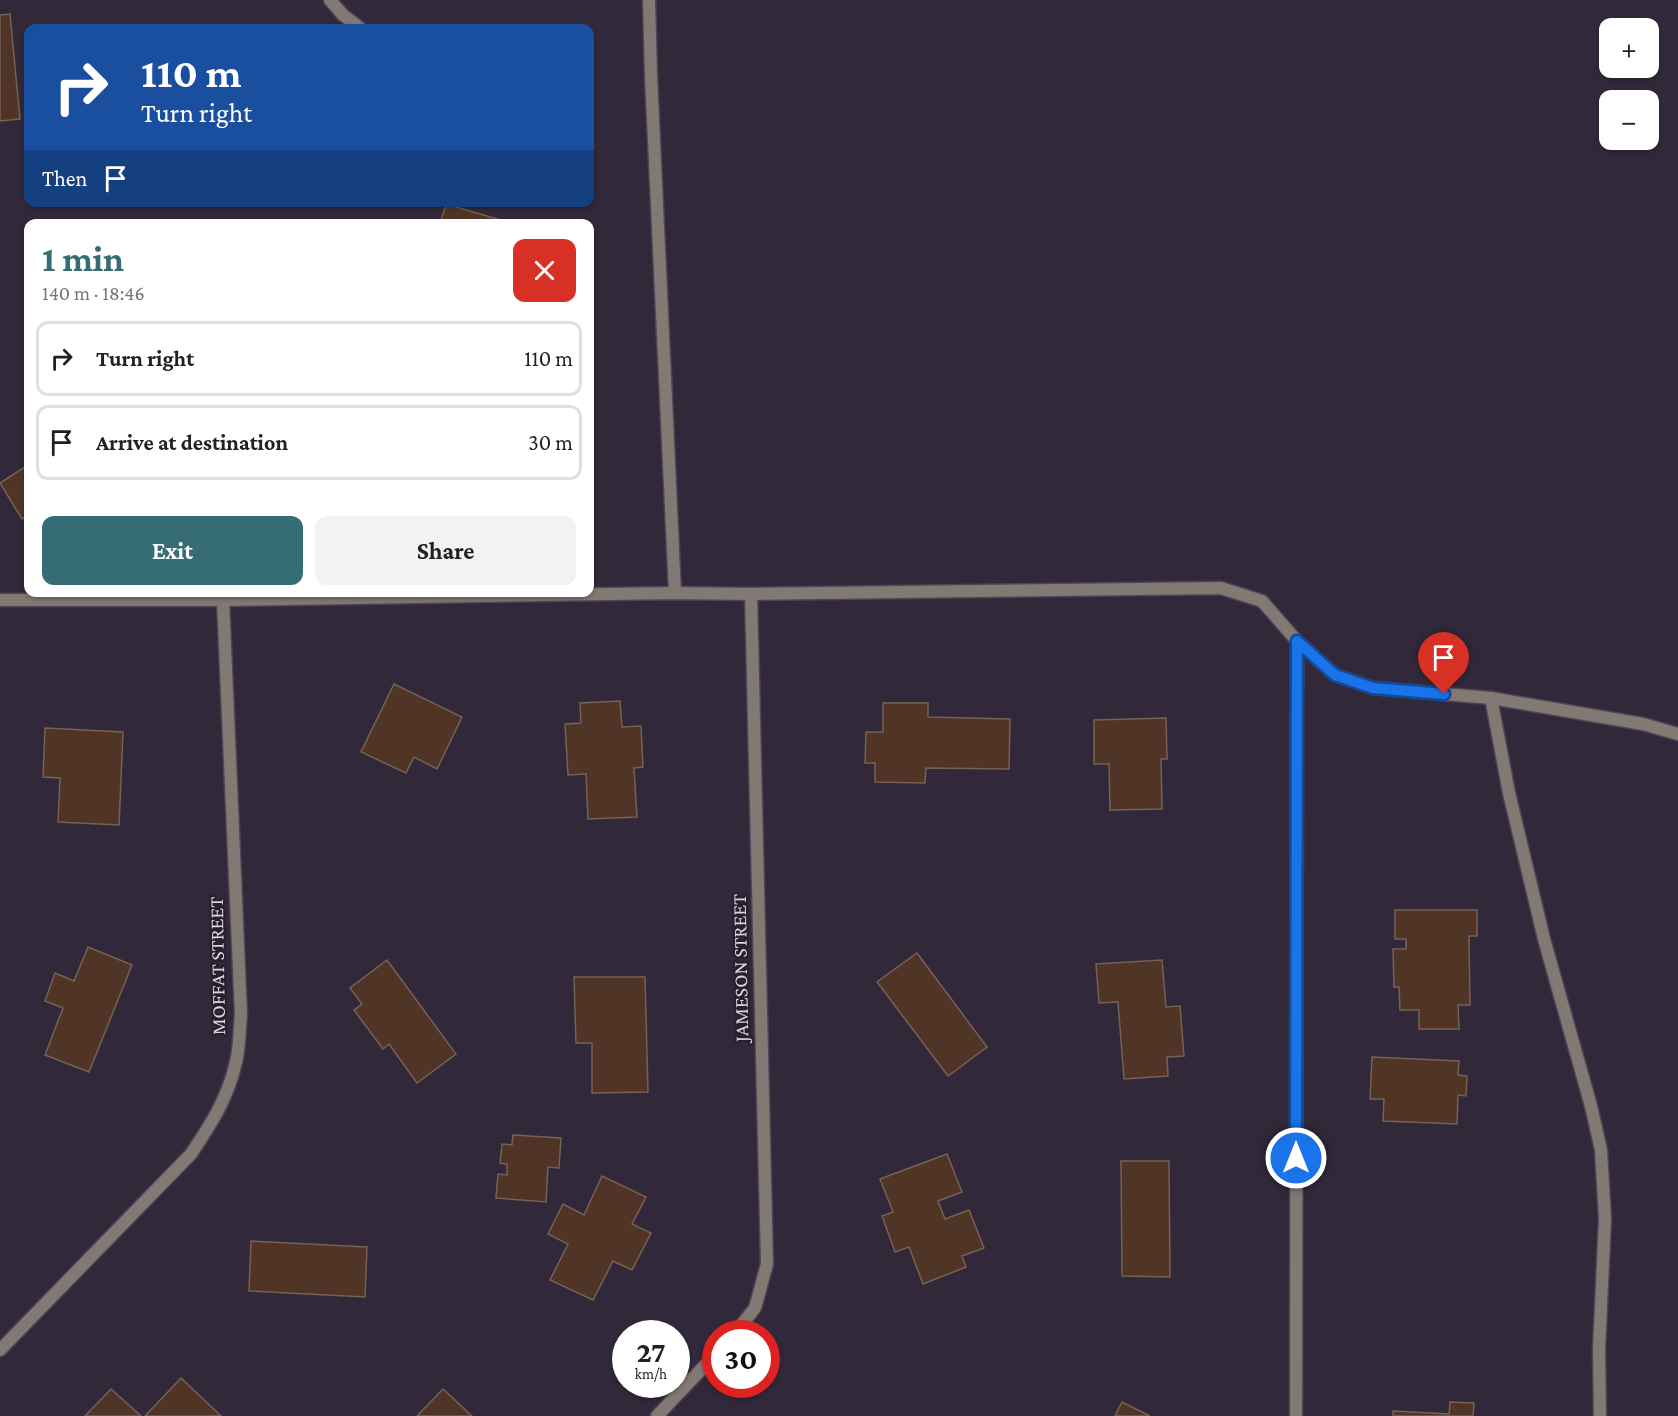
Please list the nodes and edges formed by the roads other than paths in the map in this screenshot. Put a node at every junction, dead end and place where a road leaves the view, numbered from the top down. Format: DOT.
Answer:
graph roads {
  1 [pos="330,0"];
  2 [pos="649,0"];
  3 [pos="355,24"];
  4 [pos="675,593"];
  5 [pos="594,594"];
  6 [pos="751,594"];
  7 [pos="417,597"];
  8 [pos="0,600"];
  9 [pos="223,600"];
  10 [pos="1297,641"];
  11 [pos="1491,698"];
  12 [pos="1678,734"];
  13 [pos="745,1320"];
  14 [pos="0,1350"];
  15 [pos="702,1369"];
  16 [pos="657,1416"];
  17 [pos="1296,1416"];
  18 [pos="1600,1416"];
  1 -- 3 [label="street"];
  2 -- 4 [label="street"];
  4 -- 5 [label="street"];
  4 -- 6 [label="street"];
  6 -- 10 [label="street"];
  6 -- 13 [label="street, JAMESON STREET"];
  7 -- 9 [label="street"];
  8 -- 9 [label="street"];
  9 -- 14 [label="street, MOFFAT STREET"];
  10 -- 11 [label="street"];
  10 -- 17 [label="street"];
  11 -- 12 [label="street"];
  11 -- 18 [label="street"];
  15 -- 16 [label="street"];
}
